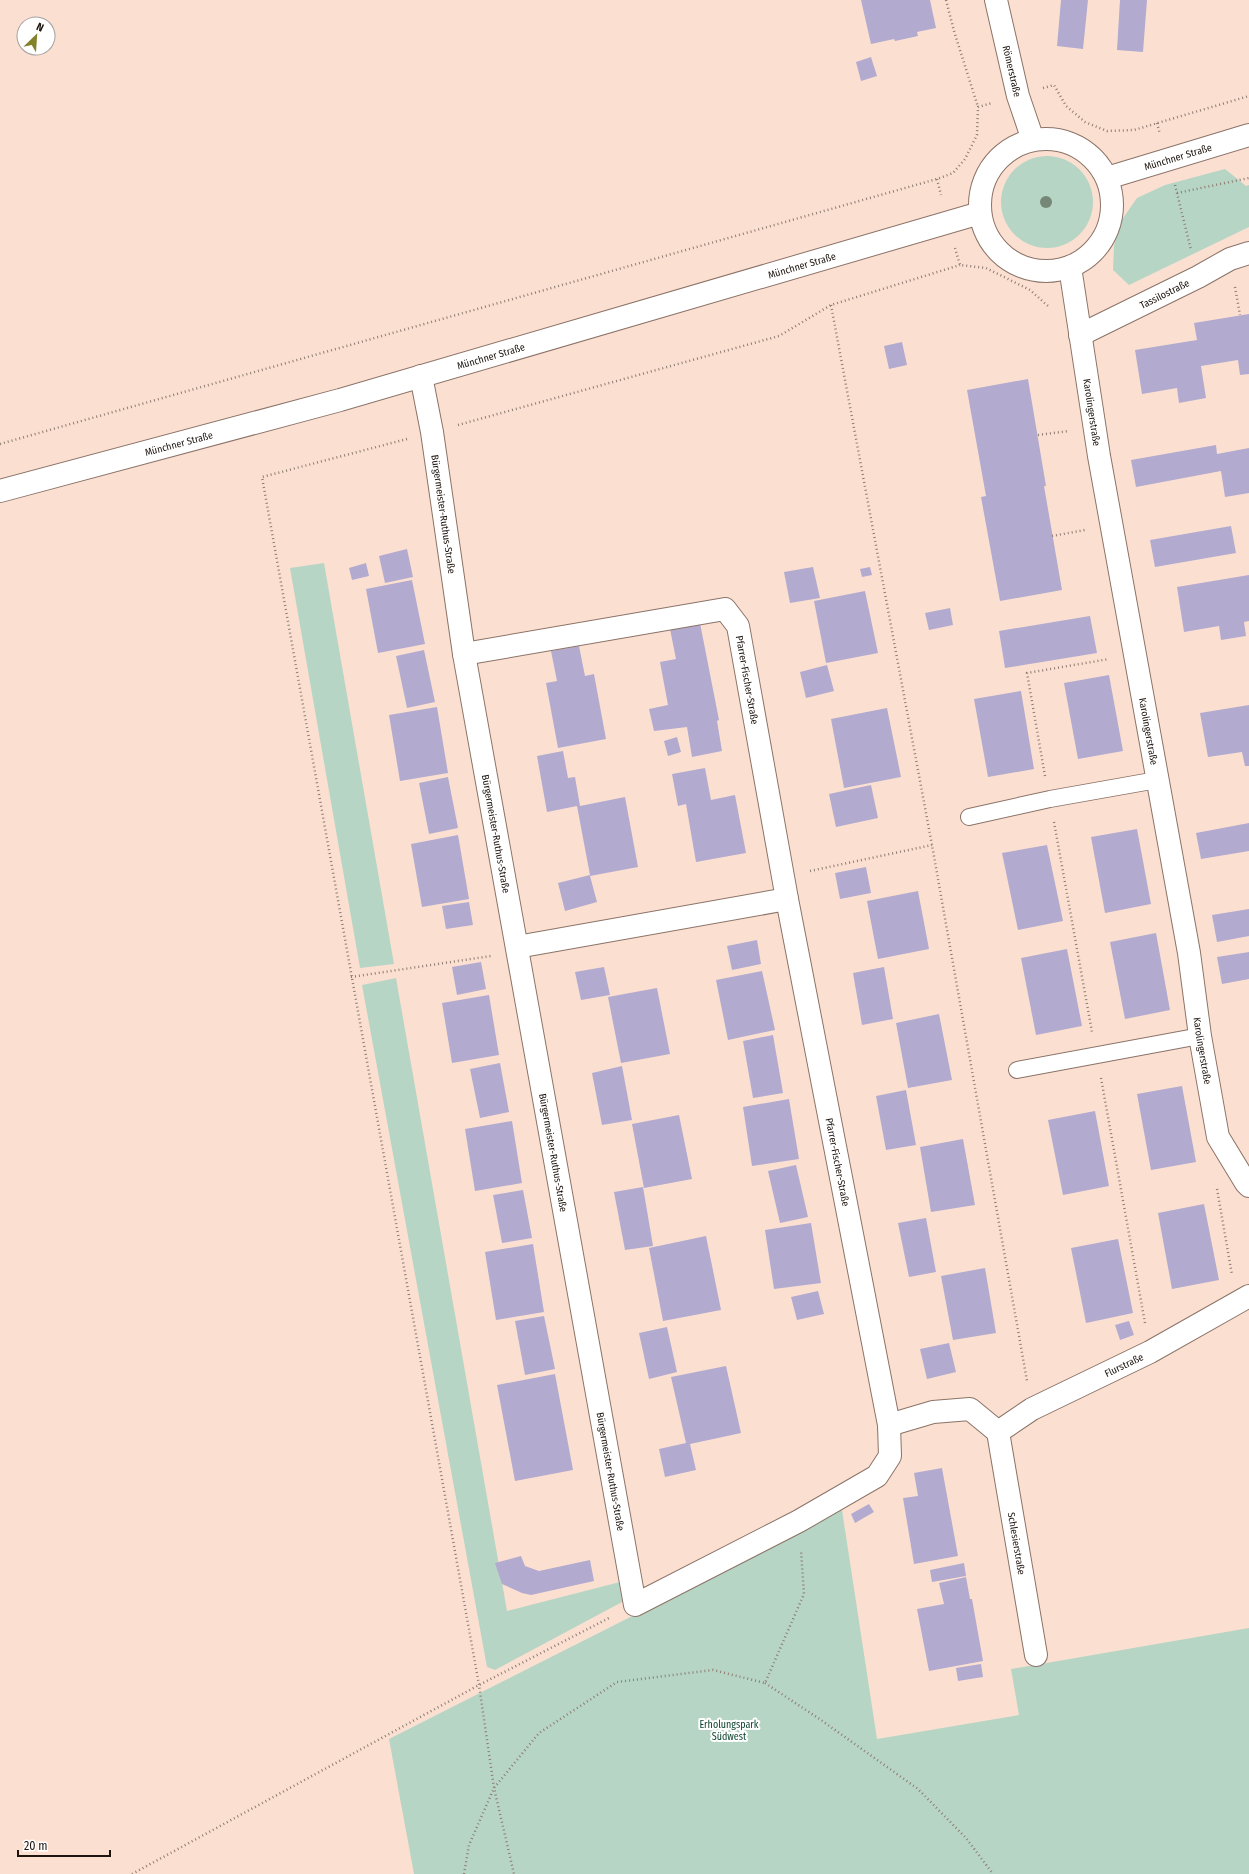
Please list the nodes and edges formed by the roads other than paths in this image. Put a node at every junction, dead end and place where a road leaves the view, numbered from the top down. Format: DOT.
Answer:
graph roads {
  1 [pos="996,0"];
  2 [pos="1249,135"];
  3 [pos="1033,140"];
  4 [pos="1107,178"];
  5 [pos="980,213"];
  6 [pos="1249,253"];
  7 [pos="1070,267"];
  8 [pos="1080,335"];
  9 [pos="421,376"];
  10 [pos="0,491"];
  11 [pos="464,654"];
  12 [pos="1157,780"];
  13 [pos="969,817"];
  14 [pos="788,899"];
  15 [pos="517,949"];
  16 [pos="1200,1036"];
  17 [pos="1017,1070"];
  18 [pos="1249,1186"];
  19 [pos="1249,1296"];
  20 [pos="889,1425"];
  21 [pos="998,1432"];
  22 [pos="1036,1655"];
  1 -- 3 [label="street, Römerstraße"];
  2 -- 4 [label="street, Münchner Straße"];
  3 -- 4 [label="street"];
  3 -- 5 [label="street"];
  4 -- 7 [label="street"];
  5 -- 7 [label="street"];
  5 -- 9 [label="street, Münchner Straße"];
  6 -- 8 [label="street, Tassilostraße"];
  7 -- 8 [label="street, Karolingerstraße"];
  8 -- 12 [label="street, Karolingerstraße"];
  9 -- 10 [label="street, Münchner Straße"];
  9 -- 11 [label="street, Bürgermeister-Ruthus-Straße"];
  11 -- 14 [label="street, Pfarrer-Fischer-Straße"];
  11 -- 15 [label="street, Bürgermeister-Ruthus-Straße"];
  12 -- 13 [label="lane"];
  12 -- 16 [label="street, Karolingerstraße"];
  14 -- 15 [label="street"];
  14 -- 20 [label="street, Pfarrer-Fischer-Straße"];
  15 -- 20 [label="street, Bürgermeister-Ruthus-Straße"];
  16 -- 17 [label="lane"];
  16 -- 18 [label="street, Karolingerstraße"];
  19 -- 21 [label="street, Flurstraße"];
  20 -- 21 [label="street"];
  21 -- 22 [label="street, Schlesierstraße"];
}
